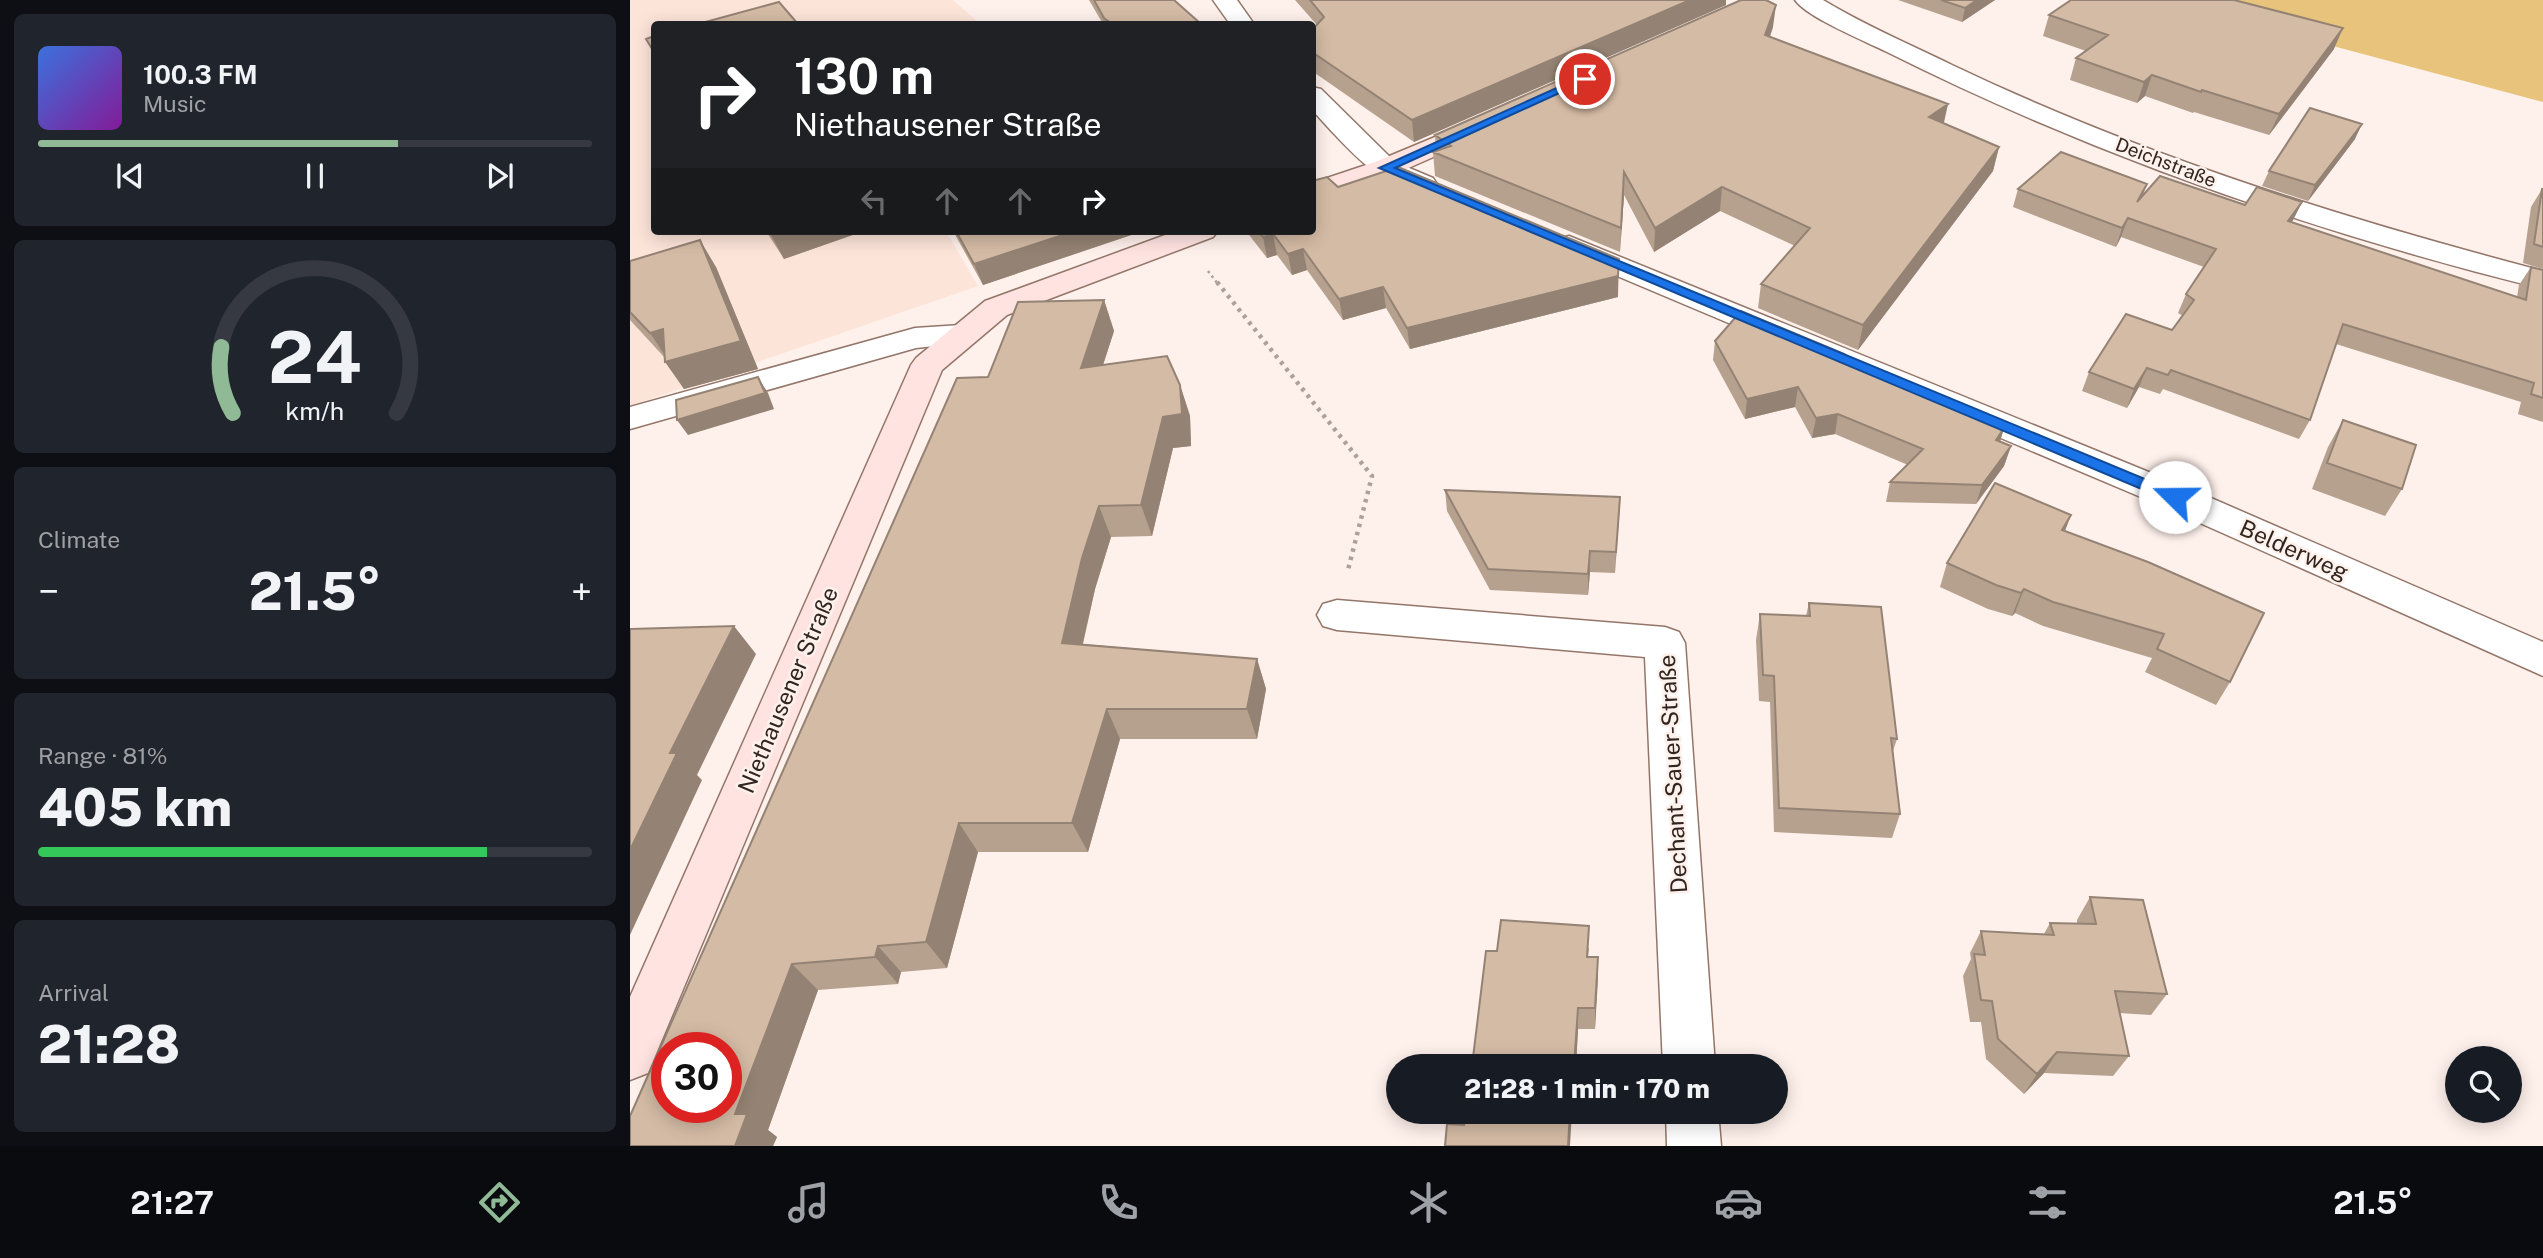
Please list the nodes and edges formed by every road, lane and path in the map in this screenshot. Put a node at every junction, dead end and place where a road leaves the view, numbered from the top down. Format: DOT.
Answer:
graph roads {
  1 [pos="1224,0"];
  2 [pos="1807,0"];
  3 [pos="1240,21"];
  4 [pos="1316,99"];
  5 [pos="1510,112"];
  6 [pos="1385,168"];
  7 [pos="1316,192"];
  8 [pos="1449,194"];
  9 [pos="1538,232"];
  10 [pos="1192,235"];
  11 [pos="2543,280"];
  12 [pos="961,335"];
  13 [pos="630,418"];
  14 [pos="1337,615"];
  15 [pos="2543,660"];
  16 [pos="1688,1054"];
  17 [pos="630,1055"];
  18 [pos="1693,1124"];
  19 [pos="1694,1146"];
  1 -- 3 [label="street"];
  2 -- 11 [label="street, Deichstraße"];
  4 -- 6 [label="street"];
  5 -- 6 [label="street"];
  6 -- 7 [label="street"];
  6 -- 8 [label="street"];
  9 -- 15 [label="street, Belderweg"];
  10 -- 12 [label="street, Niethausener Straße"];
  10 -- 14 [label="path"];
  12 -- 13 [label="street"];
  12 -- 17 [label="street, Niethausener Straße"];
  14 -- 16 [label="street, Dechant-Sauer-Straße"];
  18 -- 19 [label="street"];
}
